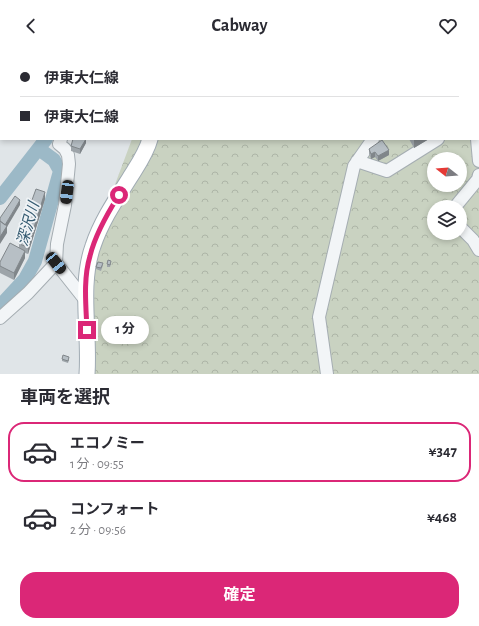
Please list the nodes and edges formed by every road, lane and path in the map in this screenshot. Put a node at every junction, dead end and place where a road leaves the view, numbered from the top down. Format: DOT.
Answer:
graph roads {
  1 [pos="61,140"];
  2 [pos="150,140"];
  3 [pos="372,140"];
  4 [pos="436,140"];
  5 [pos="477,140"];
  6 [pos="479,161"];
  7 [pos="357,162"];
  8 [pos="479,174"];
  9 [pos="461,200"];
  10 [pos="467,234"];
  11 [pos="479,250"];
  12 [pos="56,263"];
  13 [pos="86,301"];
  14 [pos="0,318"];
  15 [pos="87,374"];
  16 [pos="327,374"];
  1 -- 12 [label="street"];
  2 -- 13 [label="main road"];
  3 -- 7 [label="street"];
  4 -- 7 [label="street"];
  5 -- 6 [label="street"];
  7 -- 16 [label="street"];
  8 -- 9 [label="street"];
  10 -- 11 [label="street"];
  12 -- 13 [label="street"];
  12 -- 14 [label="street"];
  13 -- 15 [label="main road"];
}
